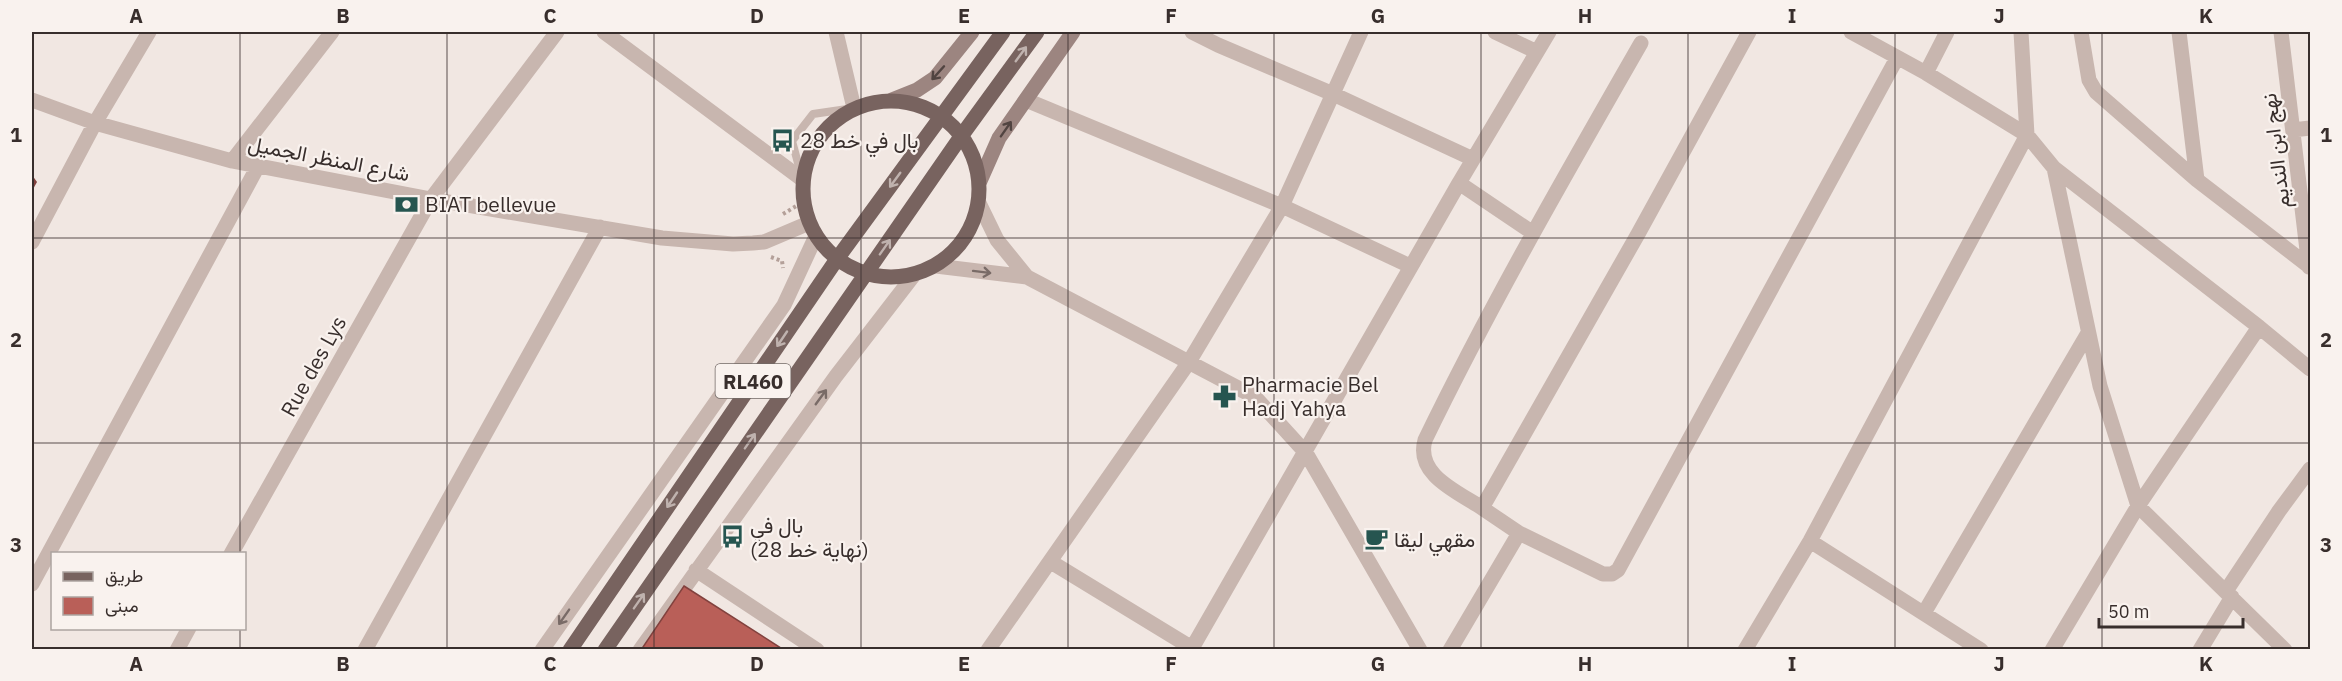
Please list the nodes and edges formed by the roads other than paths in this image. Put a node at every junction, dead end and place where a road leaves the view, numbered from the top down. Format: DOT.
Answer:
graph roads {
  1 [pos="149,32"];
  2 [pos="332,32"];
  3 [pos="557,32"];
  4 [pos="604,32"];
  5 [pos="836,32"];
  6 [pos="972,32"];
  7 [pos="1003,32"];
  8 [pos="1037,32"];
  9 [pos="1073,32"];
  10 [pos="1192,32"];
  11 [pos="1361,32"];
  12 [pos="1495,32"];
  13 [pos="1549,32"];
  14 [pos="1749,32"];
  15 [pos="1851,32"];
  16 [pos="1947,32"];
  17 [pos="2021,32"];
  18 [pos="2081,32"];
  19 [pos="2180,32"];
  20 [pos="2281,32"];
  21 [pos="1641,43"];
  22 [pos="1537,52"];
  23 [pos="1897,58"];
  24 [pos="1926,73"];
  25 [pos="1333,94"];
  26 [pos="32,100"];
  27 [pos="892,100"];
  28 [pos="1026,100"];
  29 [pos="854,108"];
  30 [pos="941,116"];
  31 [pos="95,123"];
  32 [pos="2310,128"];
  33 [pos="2293,130"];
  34 [pos="962,135"];
  35 [pos="2027,135"];
  36 [pos="1473,159"];
  37 [pos="232,161"];
  38 [pos="258,166"];
  39 [pos="2054,168"];
  40 [pos="803,180"];
  41 [pos="2197,180"];
  42 [pos="980,181"];
  43 [pos="1459,183"];
  44 [pos="431,199"];
  45 [pos="979,203"];
  46 [pos="1282,206"];
  47 [pos="600,227"];
  48 [pos="813,230"];
  49 [pos="1533,232"];
  50 [pos="32,242"];
  51 [pos="837,259"];
  52 [pos="936,266"];
  53 [pos="1410,266"];
  54 [pos="2310,267"];
  55 [pos="866,274"];
  56 [pos="914,275"];
  57 [pos="1027,277"];
  58 [pos="2259,327"];
  59 [pos="2088,333"];
  60 [pos="1190,362"];
  61 [pos="2310,369"];
  62 [pos="1306,453"];
  63 [pos="2310,469"];
  64 [pos="2138,506"];
  65 [pos="1482,508"];
  66 [pos="1519,533"];
  67 [pos="1810,541"];
  68 [pos="232,552"];
  69 [pos="1051,561"];
  70 [pos="696,570"];
  71 [pos="32,584"];
  72 [pos="2229,594"];
  73 [pos="1924,613"];
  74 [pos="188,630"];
  75 [pos="1192,649"];
  76 [pos="177,650"];
  77 [pos="364,650"];
  78 [pos="542,650"];
  79 [pos="570,650"];
  80 [pos="605,650"];
  81 [pos="640,650"];
  82 [pos="817,650"];
  83 [pos="988,650"];
  84 [pos="1420,650"];
  85 [pos="1450,650"];
  86 [pos="1745,650"];
  87 [pos="1981,650"];
  88 [pos="2052,650"];
  89 [pos="2200,650"];
  90 [pos="2285,650"];
  1 -- 31 [label="street"];
  2 -- 37 [label="street"];
  3 -- 44 [label="street, Rue des Lys"];
  4 -- 40 [label="street"];
  5 -- 29 [label="street"];
  6 -- 27 [label="main road, one-way"];
  7 -- 30 [label="main road"];
  34 -- 8 [label="main road, one-way"];
  9 -- 28 [label="main road"];
  10 -- 25 [label="street"];
  11 -- 25 [label="street"];
  12 -- 22 [label="street"];
  13 -- 22 [label="street"];
  14 -- 65 [label="street"];
  15 -- 23 [label="street"];
  16 -- 24 [label="street"];
  17 -- 35 [label="street"];
  18 -- 41 [label="street"];
  19 -- 41 [label="street"];
  20 -- 33 [label="street, نهج ابن النديم"];
  21 -- 49 [label="street"];
  22 -- 36 [label="street"];
  23 -- 24 [label="street"];
  23 -- 66 [label="street"];
  24 -- 35 [label="street"];
  25 -- 36 [label="street"];
  25 -- 46 [label="street"];
  26 -- 31 [label="street, شارع المنظر الجميل"];
  27 -- 29 [label="main road"];
  27 -- 30 [label="main road"];
  42 -- 28 [label="main road, one-way"];
  28 -- 46 [label="street"];
  29 -- 40 [label="main road"];
  30 -- 34 [label="main road"];
  30 -- 51 [label="main road, RL460, one-way"];
  31 -- 37 [label="street, شارع المنظر الجميل"];
  31 -- 50 [label="street"];
  32 -- 33 [label="street"];
  33 -- 54 [label="street, نهج ابن النديم"];
  34 -- 42 [label="main road"];
  55 -- 34 [label="main road, RL460, one-way"];
  35 -- 39 [label="street"];
  35 -- 67 [label="street"];
  36 -- 43 [label="street"];
  37 -- 38 [label="street, شارع المنظر الجميل"];
  38 -- 44 [label="street, شارع المنظر الجميل"];
  38 -- 71 [label="street"];
  39 -- 58 [label="street"];
  39 -- 59 [label="street"];
  40 -- 48 [label="main road"];
  41 -- 54 [label="street"];
  42 -- 45 [label="main road"];
  43 -- 49 [label="street"];
  43 -- 53 [label="street"];
  44 -- 47 [label="street, شارع المنظر الجميل"];
  44 -- 68 [label="street, Rue des Lys"];
  45 -- 52 [label="main road"];
  45 -- 57 [label="street"];
  46 -- 53 [label="street"];
  46 -- 60 [label="street"];
  47 -- 48 [label="street, شارع المنظر الجميل"];
  47 -- 77 [label="street"];
  48 -- 51 [label="main road"];
  48 -- 78 [label="street, one-way"];
  49 -- 65 [label="street"];
  51 -- 55 [label="main road"];
  51 -- 79 [label="main road, RL460, one-way"];
  52 -- 56 [label="main road"];
  52 -- 57 [label="street, one-way"];
  53 -- 62 [label="street"];
  55 -- 56 [label="main road"];
  80 -- 55 [label="main road, RL460, one-way"];
  70 -- 56 [label="street, one-way"];
  57 -- 60 [label="street"];
  58 -- 61 [label="street"];
  58 -- 64 [label="street"];
  59 -- 64 [label="street"];
  59 -- 73 [label="street"];
  60 -- 62 [label="street"];
  60 -- 69 [label="street"];
  62 -- 75 [label="street"];
  62 -- 84 [label="street"];
  63 -- 72 [label="street"];
  64 -- 72 [label="street"];
  64 -- 88 [label="street"];
  65 -- 66 [label="street"];
  66 -- 85 [label="street"];
  67 -- 73 [label="street"];
  67 -- 86 [label="street"];
  69 -- 75 [label="street"];
  69 -- 83 [label="street"];
  70 -- 81 [label="street"];
  70 -- 82 [label="street"];
  72 -- 89 [label="street"];
  72 -- 90 [label="street"];
  73 -- 87 [label="street"];
  74 -- 76 [label="street"];
}
